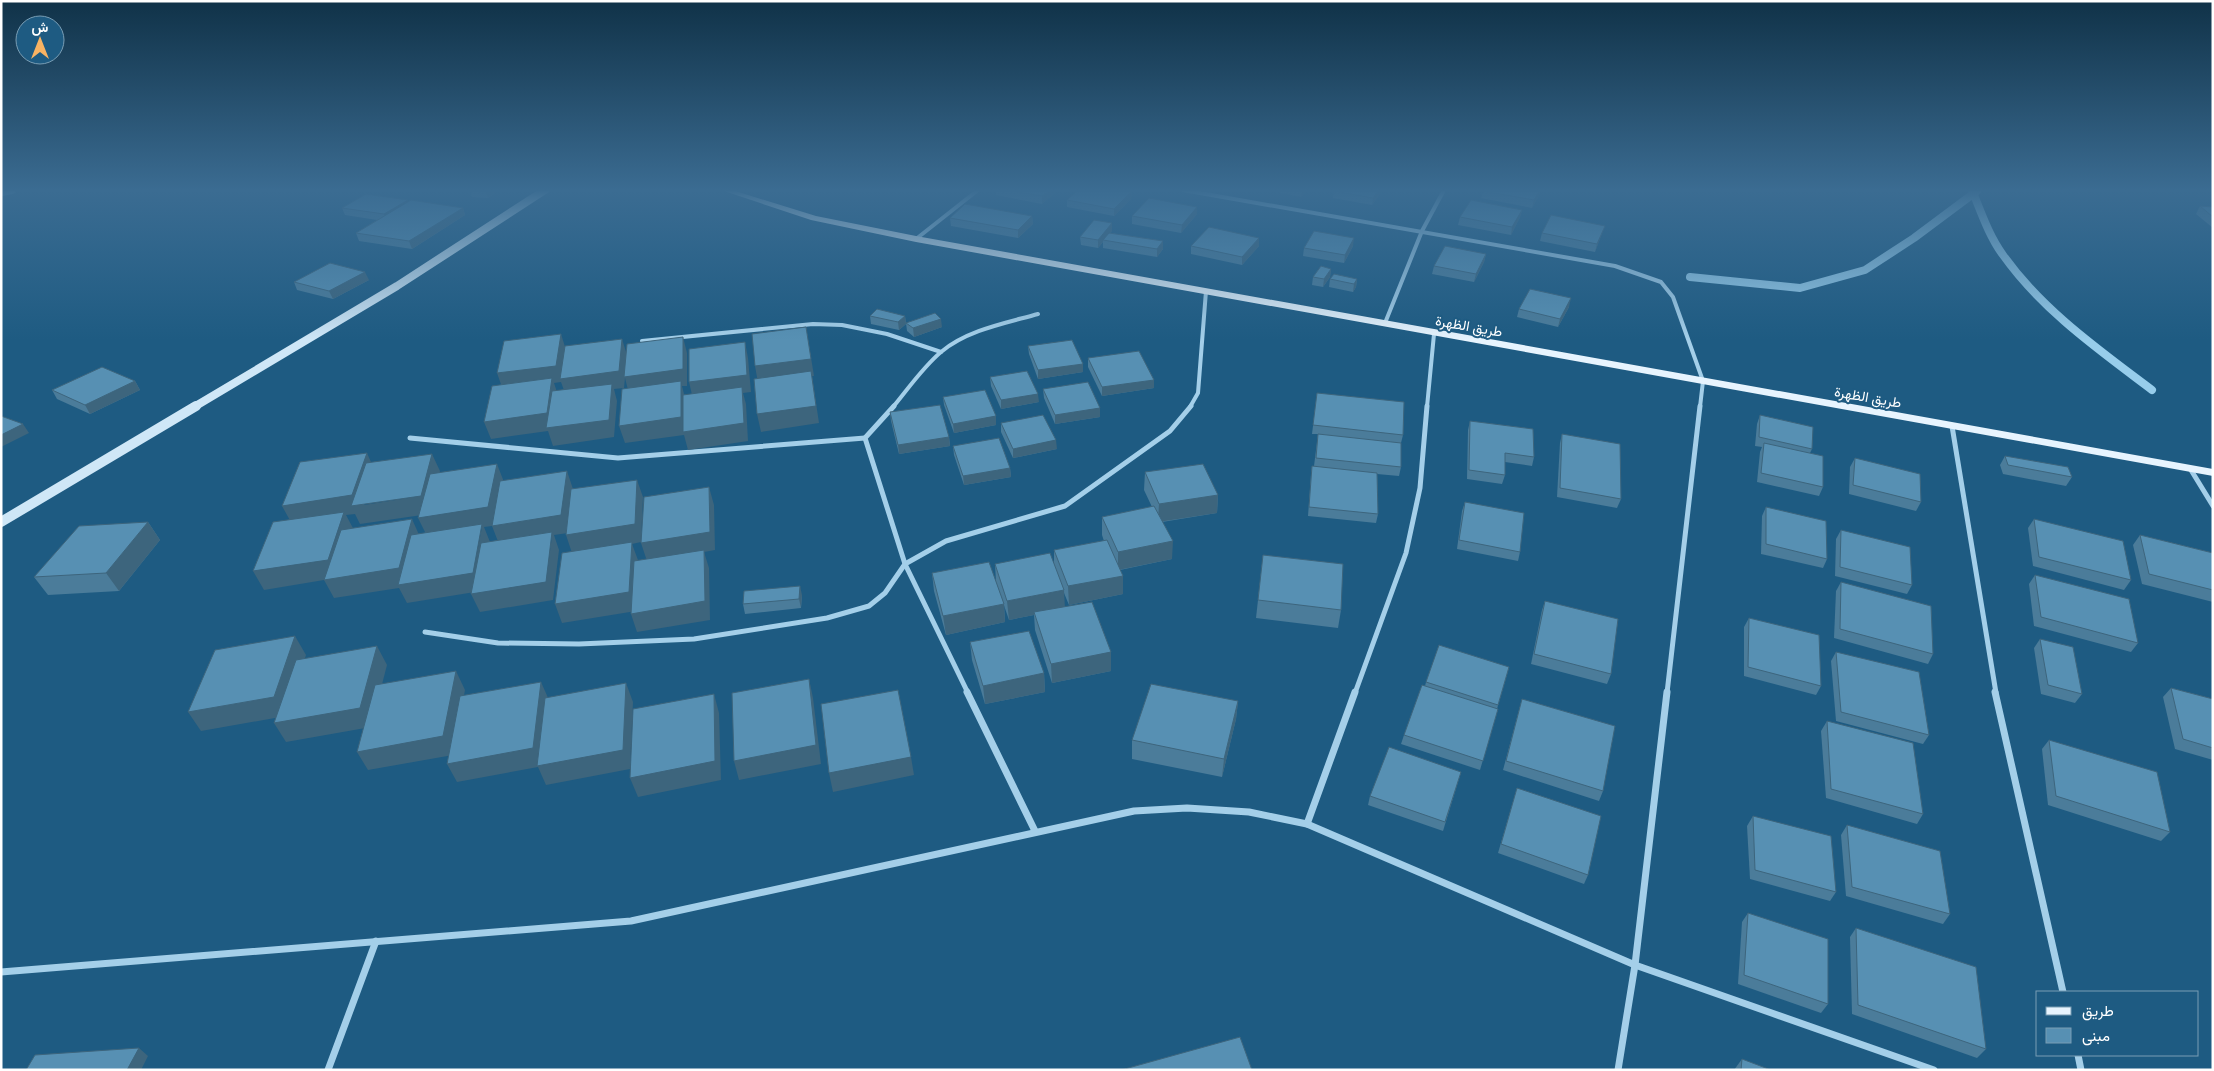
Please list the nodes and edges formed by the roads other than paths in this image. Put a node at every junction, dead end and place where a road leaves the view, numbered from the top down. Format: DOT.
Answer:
graph roads {
  1 [pos="468,240"];
  2 [pos="921,240"];
  3 [pos="1418,240"];
  4 [pos="1472,240"];
  5 [pos="1206,291"];
  6 [pos="1038,314"];
  7 [pos="1385,322"];
  8 [pos="1434,334"];
  9 [pos="642,341"];
  10 [pos="941,352"];
  11 [pos="1703,381"];
  12 [pos="1952,426"];
  13 [pos="410,438"];
  14 [pos="865,438"];
  15 [pos="2191,470"];
  16 [pos="2213,473"];
  17 [pos="2213,506"];
  18 [pos="1,522"];
  19 [pos="904,564"];
  20 [pos="425,632"];
  21 [pos="1307,824"];
  22 [pos="1035,832"];
  23 [pos="376,941"];
  24 [pos="1635,965"];
  25 [pos="1,972"];
  26 [pos="2063,991"];
  27 [pos="2078,1056"];
  28 [pos="328,1070"];
  29 [pos="1618,1070"];
  30 [pos="1934,1070"];
  31 [pos="2082,1070"];
  1 -- 18 [label="street"];
  2 -- 5 [label="main road, طريق الظهرة"];
  3 -- 7 [label="street"];
  4 -- 11 [label="street"];
  5 -- 7 [label="main road, طريق الظهرة"];
  5 -- 19 [label="street"];
  6 -- 10 [label="street"];
  7 -- 8 [label="main road, طريق الظهرة"];
  8 -- 11 [label="main road, طريق الظهرة"];
  8 -- 21 [label="street"];
  9 -- 10 [label="street"];
  10 -- 14 [label="street"];
  11 -- 12 [label="main road, طريق الظهرة"];
  11 -- 24 [label="street"];
  12 -- 15 [label="main road, طريق الظهرة"];
  12 -- 26 [label="street"];
  13 -- 14 [label="street"];
  14 -- 19 [label="street"];
  15 -- 16 [label="main road, طريق الظهرة"];
  15 -- 17 [label="street"];
  19 -- 20 [label="street"];
  19 -- 22 [label="street"];
  21 -- 22 [label="street"];
  21 -- 24 [label="street"];
  22 -- 23 [label="street"];
  23 -- 25 [label="street"];
  23 -- 28 [label="street"];
  24 -- 29 [label="street"];
  24 -- 30 [label="street"];
  27 -- 31 [label="street"];
}
